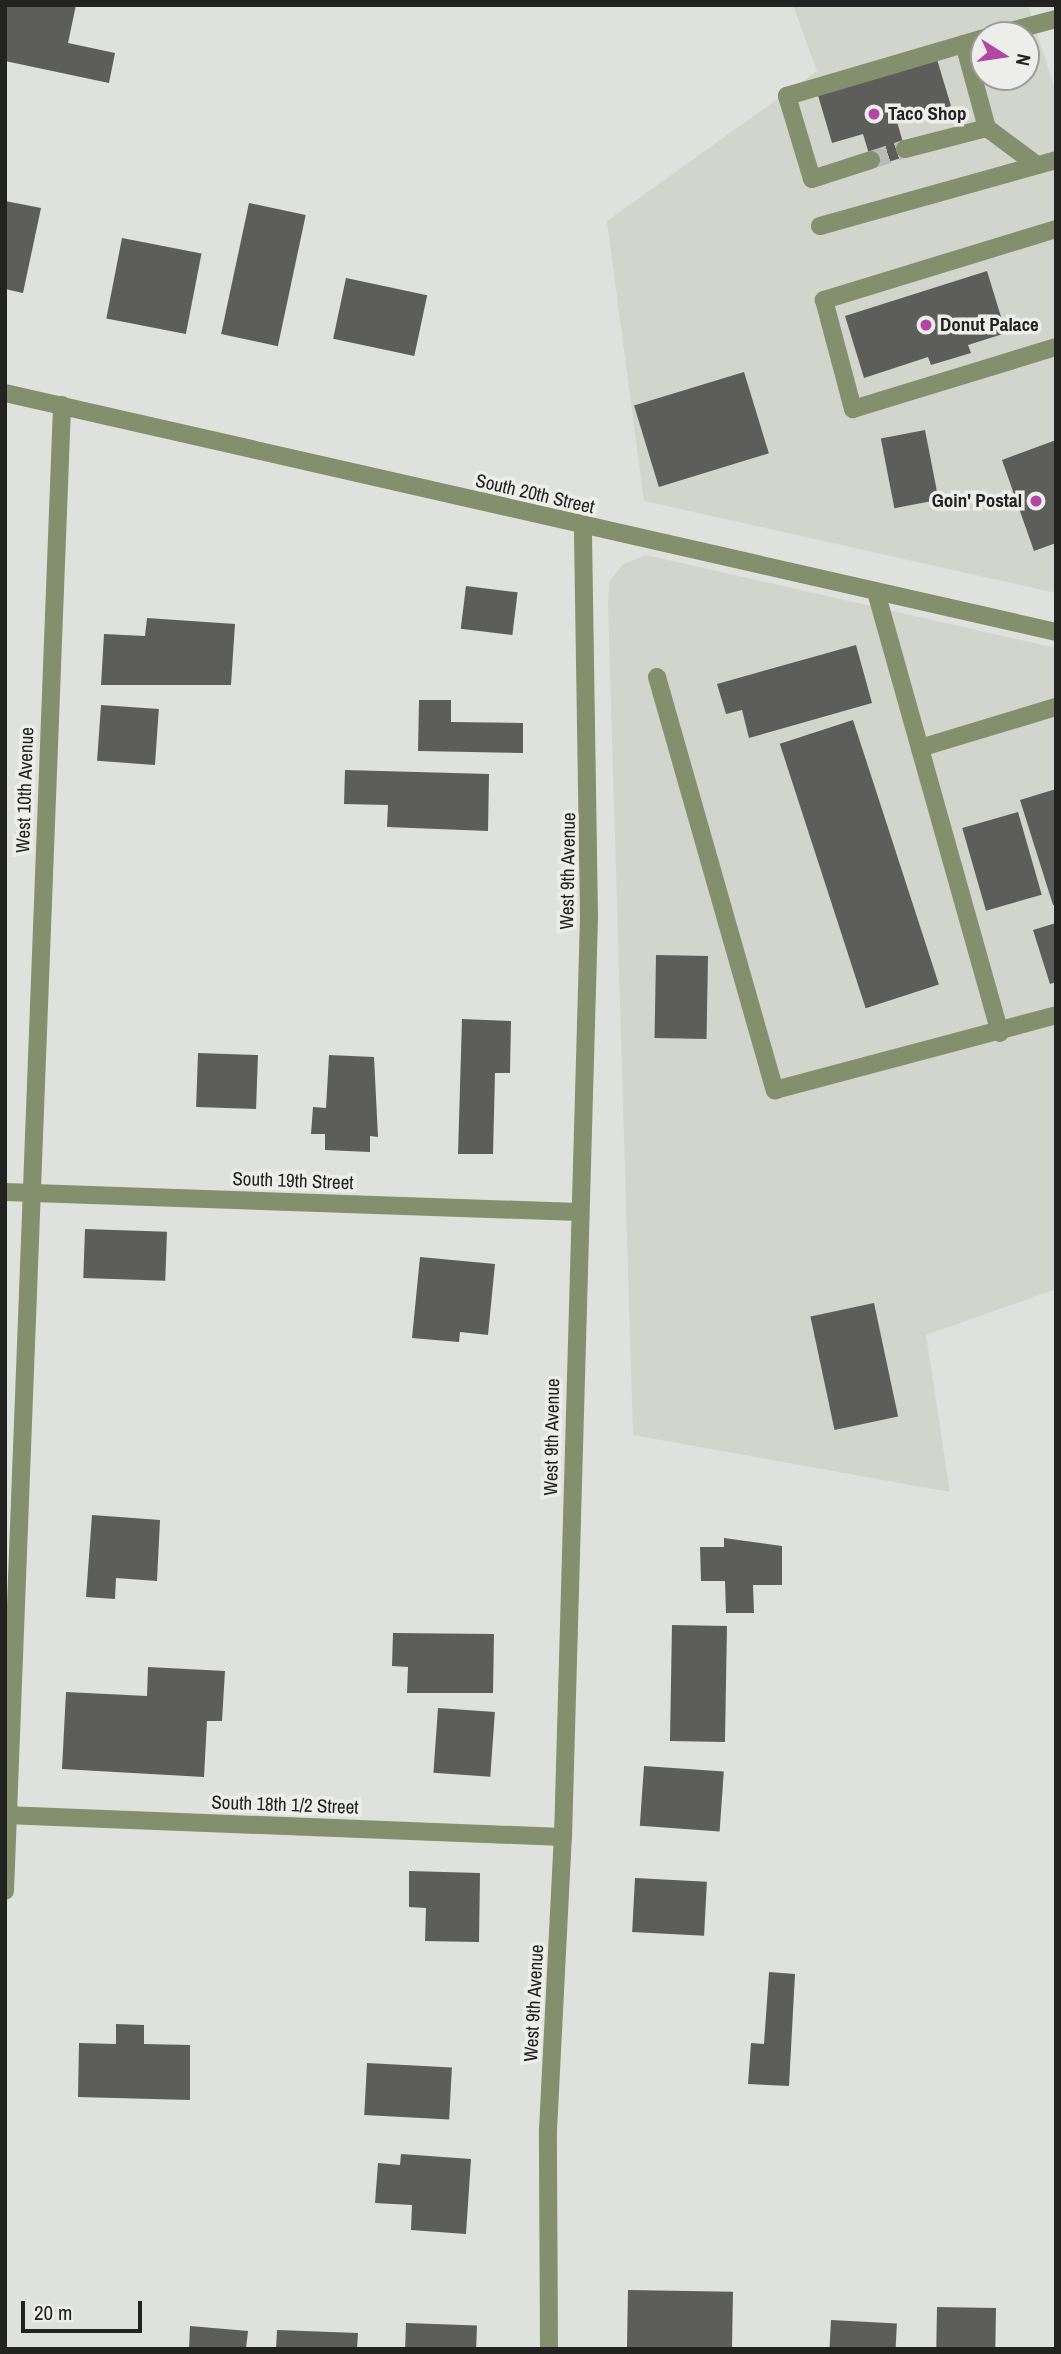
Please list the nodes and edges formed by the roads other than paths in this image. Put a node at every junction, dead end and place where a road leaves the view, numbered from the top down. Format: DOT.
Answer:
graph roads {
  1 [pos="970,42"];
  2 [pos="964,44"];
  3 [pos="987,128"];
  4 [pos="905,149"];
  5 [pos="871,160"];
  6 [pos="1056,160"];
  7 [pos="1037,165"];
  8 [pos="820,226"];
  9 [pos="1056,229"];
  10 [pos="1056,348"];
  11 [pos="5,393"];
  12 [pos="62,405"];
  13 [pos="583,527"];
  14 [pos="876,592"];
  15 [pos="1056,632"];
  16 [pos="657,677"];
  17 [pos="1056,707"];
  18 [pos="920,748"];
  19 [pos="1056,1015"];
  20 [pos="1000,1033"];
  21 [pos="5,1192"];
  22 [pos="30,1193"];
  23 [pos="579,1212"];
  24 [pos="6,1815"];
  25 [pos="563,1837"];
  26 [pos="5,1891"];
  27 [pos="549,2349"];
  1 -- 2 [label="street"];
  2 -- 3 [label="street"];
  2 -- 5 [label="street"];
  3 -- 4 [label="street"];
  3 -- 7 [label="street"];
  6 -- 7 [label="street"];
  7 -- 8 [label="street"];
  9 -- 10 [label="street"];
  11 -- 12 [label="street, South 20th Street"];
  12 -- 13 [label="street, South 20th Street"];
  12 -- 22 [label="street, West 10th Avenue"];
  13 -- 14 [label="street, South 20th Street"];
  13 -- 23 [label="street, West 9th Avenue"];
  14 -- 15 [label="street, South 20th Street"];
  14 -- 18 [label="street"];
  16 -- 20 [label="street"];
  17 -- 18 [label="street"];
  18 -- 20 [label="street"];
  19 -- 20 [label="street"];
  21 -- 22 [label="street, South 19th Street"];
  22 -- 23 [label="street, South 19th Street"];
  22 -- 24 [label="street, West 10th Avenue"];
  23 -- 25 [label="street, West 9th Avenue"];
  24 -- 25 [label="street, South 18th 1/2 Street"];
  24 -- 26 [label="street, West 10th Avenue"];
  25 -- 27 [label="street, West 9th Avenue"];
}
